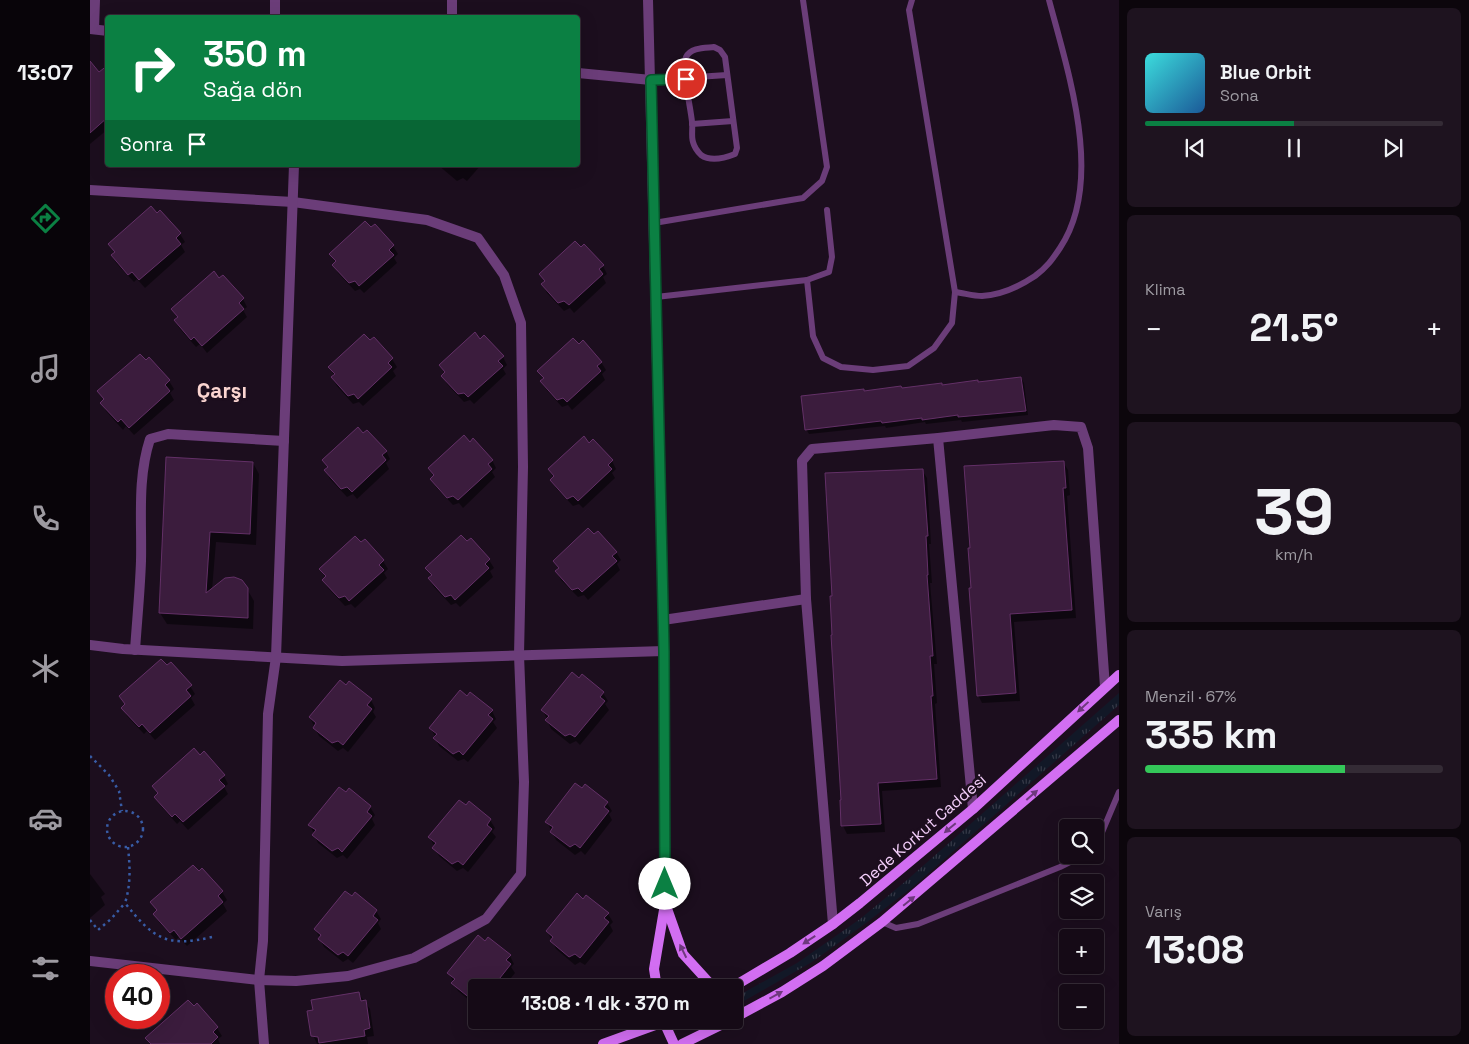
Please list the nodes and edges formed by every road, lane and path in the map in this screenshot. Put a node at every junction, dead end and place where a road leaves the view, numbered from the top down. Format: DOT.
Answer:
graph roads {
  1 [pos="95,0"];
  2 [pos="275,0"];
  3 [pos="452,0"];
  4 [pos="648,0"];
  5 [pos="804,0"];
  6 [pos="912,0"];
  7 [pos="1049,0"];
  8 [pos="275,15"];
  9 [pos="452,15"];
  10 [pos="92,29"];
  11 [pos="105,31"];
  12 [pos="580,73"];
  13 [pos="727,75"];
  14 [pos="686,79"];
  15 [pos="651,80"];
  16 [pos="733,121"];
  17 [pos="692,124"];
  18 [pos="294,167"];
  19 [pos="90,190"];
  20 [pos="293,202"];
  21 [pos="827,210"];
  22 [pos="654,223"];
  23 [pos="807,280"];
  24 [pos="955,292"];
  25 [pos="656,297"];
  26 [pos="938,438"];
  27 [pos="284,441"];
  28 [pos="806,599"];
  29 [pos="663,620"];
  30 [pos="90,645"];
  31 [pos="135,650"];
  32 [pos="664,651"];
  33 [pos="520,655"];
  34 [pos="276,657"];
  35 [pos="1119,675"];
  36 [pos="1105,687"];
  37 [pos="1119,720"];
  38 [pos="90,756"];
  39 [pos="1119,792"];
  40 [pos="973,809"];
  41 [pos="122,811"];
  42 [pos="1104,828"];
  43 [pos="128,847"];
  44 [pos="1066,864"];
  45 [pos="125,903"];
  46 [pos="666,903"];
  47 [pos="90,920"];
  48 [pos="882,922"];
  49 [pos="833,924"];
  50 [pos="212,936"];
  51 [pos="90,961"];
  52 [pos="656,979"];
  53 [pos="706,979"];
  54 [pos="260,980"];
  55 [pos="743,981"];
  56 [pos="743,1013"];
  57 [pos="643,1029"];
  58 [pos="668,1029"];
  59 [pos="712,1029"];
  60 [pos="264,1044"];
  61 [pos="603,1044"];
  62 [pos="674,1044"];
  63 [pos="682,1044"];
  1 -- 10 [label="street"];
  2 -- 8 [label="street"];
  3 -- 9 [label="street"];
  4 -- 15 [label="street"];
  5 -- 22 [label="lane"];
  6 -- 24 [label="lane"];
  7 -- 24 [label="lane"];
  10 -- 11 [label="street"];
  12 -- 15 [label="street"];
  13 -- 14 [label="lane"];
  13 -- 14 [label="lane"];
  13 -- 16 [label="lane"];
  14 -- 15 [label="lane"];
  14 -- 17 [label="lane"];
  15 -- 22 [label="street"];
  16 -- 17 [label="lane"];
  16 -- 17 [label="lane"];
  18 -- 20 [label="street"];
  19 -- 20 [label="street"];
  20 -- 27 [label="street"];
  20 -- 33 [label="street"];
  21 -- 23 [label="lane"];
  22 -- 25 [label="street"];
  23 -- 24 [label="lane"];
  23 -- 25 [label="lane"];
  25 -- 29 [label="street"];
  26 -- 28 [label="street"];
  26 -- 36 [label="street"];
  26 -- 40 [label="street"];
  27 -- 31 [label="street"];
  27 -- 34 [label="street"];
  28 -- 29 [label="street"];
  28 -- 49 [label="street"];
  29 -- 32 [label="street"];
  30 -- 31 [label="street"];
  31 -- 34 [label="street"];
  32 -- 33 [label="street"];
  32 -- 46 [label="street"];
  33 -- 34 [label="street"];
  33 -- 54 [label="street"];
  34 -- 54 [label="street"];
  35 -- 36 [label="main road, Dede Korkut Caddesi"];
  36 -- 40 [label="main road, Dede Korkut Caddesi, one-way"];
  48 -- 37 [label="main road, one-way"];
  38 -- 41 [label="path"];
  39 -- 42 [label="lane"];
  40 -- 49 [label="main road, Dede Korkut Caddesi, one-way"];
  41 -- 43 [label="path"];
  41 -- 43 [label="path"];
  43 -- 45 [label="path"];
  44 -- 48 [label="lane"];
  45 -- 47 [label="path"];
  45 -- 50 [label="path"];
  46 -- 52 [label="main road"];
  53 -- 46 [label="main road, one-way"];
  56 -- 48 [label="main road, one-way"];
  49 -- 55 [label="main road, Dede Korkut Caddesi, one-way"];
  51 -- 54 [label="street"];
  54 -- 60 [label="street"];
  57 -- 61 [label="main road"];
  58 -- 62 [label="main road"];
  59 -- 63 [label="main road"];
}
